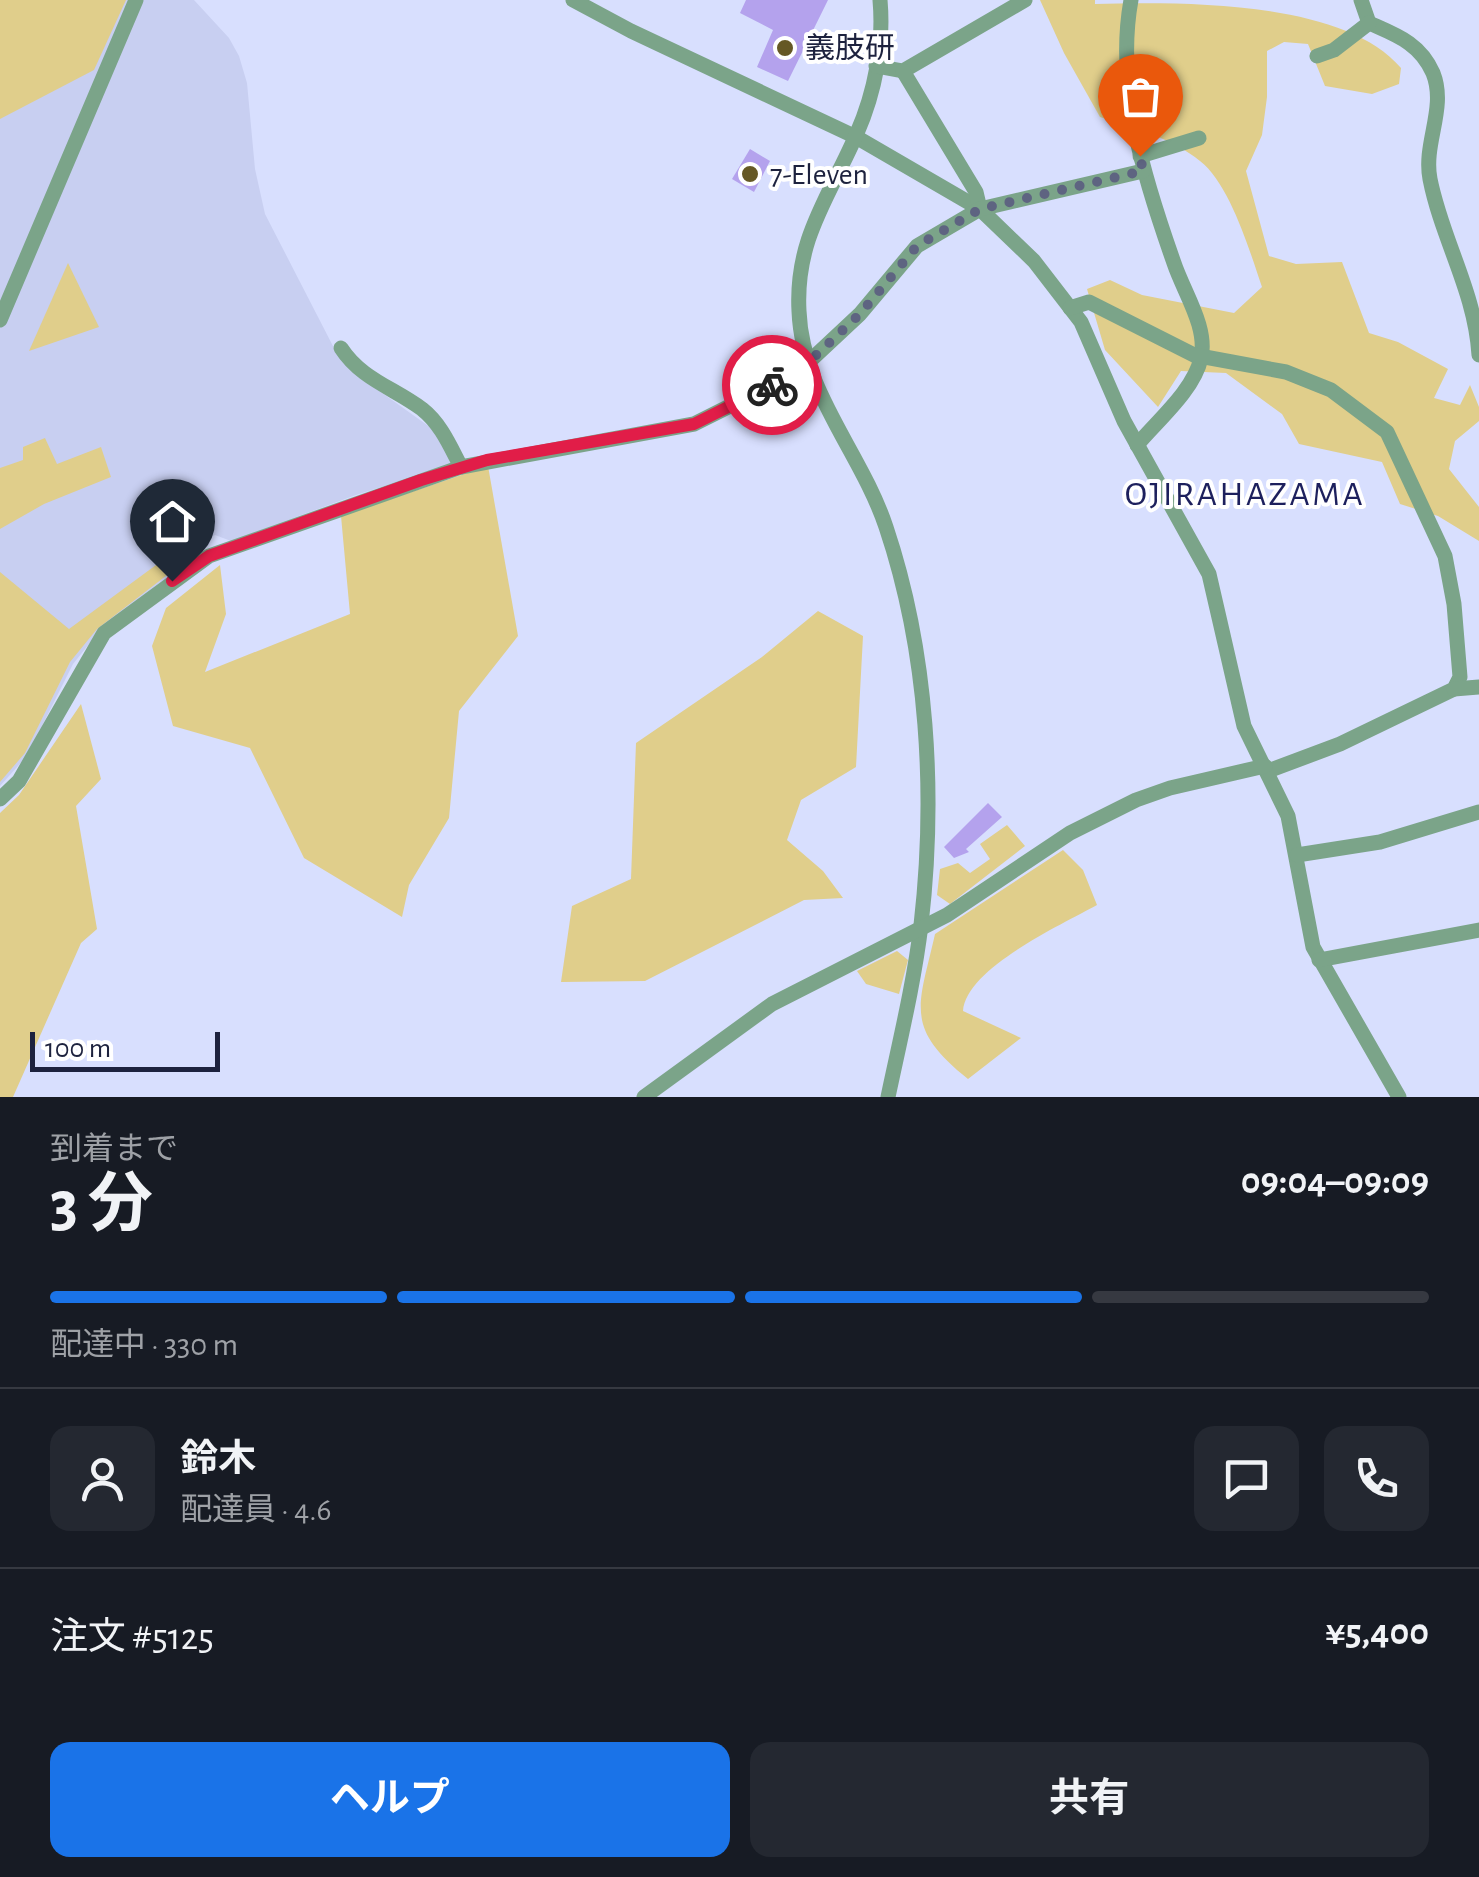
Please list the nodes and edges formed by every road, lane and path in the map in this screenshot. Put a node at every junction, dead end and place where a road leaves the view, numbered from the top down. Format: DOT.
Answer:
graph roads {
  1 [pos="136,0"];
  2 [pos="574,0"];
  3 [pos="880,0"];
  4 [pos="1025,0"];
  5 [pos="1131,0"];
  6 [pos="1362,0"];
  7 [pos="1369,23"];
  8 [pos="1317,56"];
  9 [pos="876,66"];
  10 [pos="903,71"];
  11 [pos="856,136"];
  12 [pos="1199,138"];
  13 [pos="1142,163"];
  14 [pos="980,209"];
  15 [pos="1070,308"];
  16 [pos="0,320"];
  17 [pos="341,348"];
  18 [pos="1479,355"];
  19 [pos="1202,357"];
  20 [pos="806,362"];
  21 [pos="1137,445"];
  22 [pos="460,468"];
  23 [pos="1479,686"];
  24 [pos="1454,688"];
  25 [pos="1267,769"];
  26 [pos="0,799"];
  27 [pos="1479,812"];
  28 [pos="1297,855"];
  29 [pos="921,928"];
  30 [pos="1479,930"];
  31 [pos="1319,960"];
  32 [pos="644,1097"];
  33 [pos="888,1097"];
  34 [pos="1399,1097"];
  1 -- 16 [label="street"];
  2 -- 11 [label="street"];
  3 -- 9 [label="street"];
  4 -- 10 [label="street"];
  5 -- 13 [label="street"];
  6 -- 7 [label="street"];
  7 -- 8 [label="street"];
  7 -- 18 [label="street"];
  9 -- 10 [label="street"];
  9 -- 11 [label="street"];
  10 -- 14 [label="street"];
  11 -- 14 [label="street"];
  11 -- 20 [label="street"];
  12 -- 13 [label="street"];
  13 -- 14 [label="street"];
  13 -- 19 [label="street"];
  14 -- 15 [label="street"];
  14 -- 20 [label="street"];
  15 -- 19 [label="street"];
  15 -- 21 [label="street"];
  17 -- 22 [label="street"];
  19 -- 21 [label="street"];
  19 -- 24 [label="street"];
  20 -- 22 [label="street"];
  20 -- 29 [label="street"];
  21 -- 25 [label="street"];
  22 -- 26 [label="street"];
  23 -- 24 [label="street"];
  24 -- 25 [label="street"];
  25 -- 28 [label="street"];
  25 -- 29 [label="street"];
  27 -- 28 [label="street"];
  28 -- 31 [label="street"];
  29 -- 32 [label="street"];
  29 -- 33 [label="street"];
  30 -- 31 [label="street"];
  31 -- 34 [label="street"];
}
